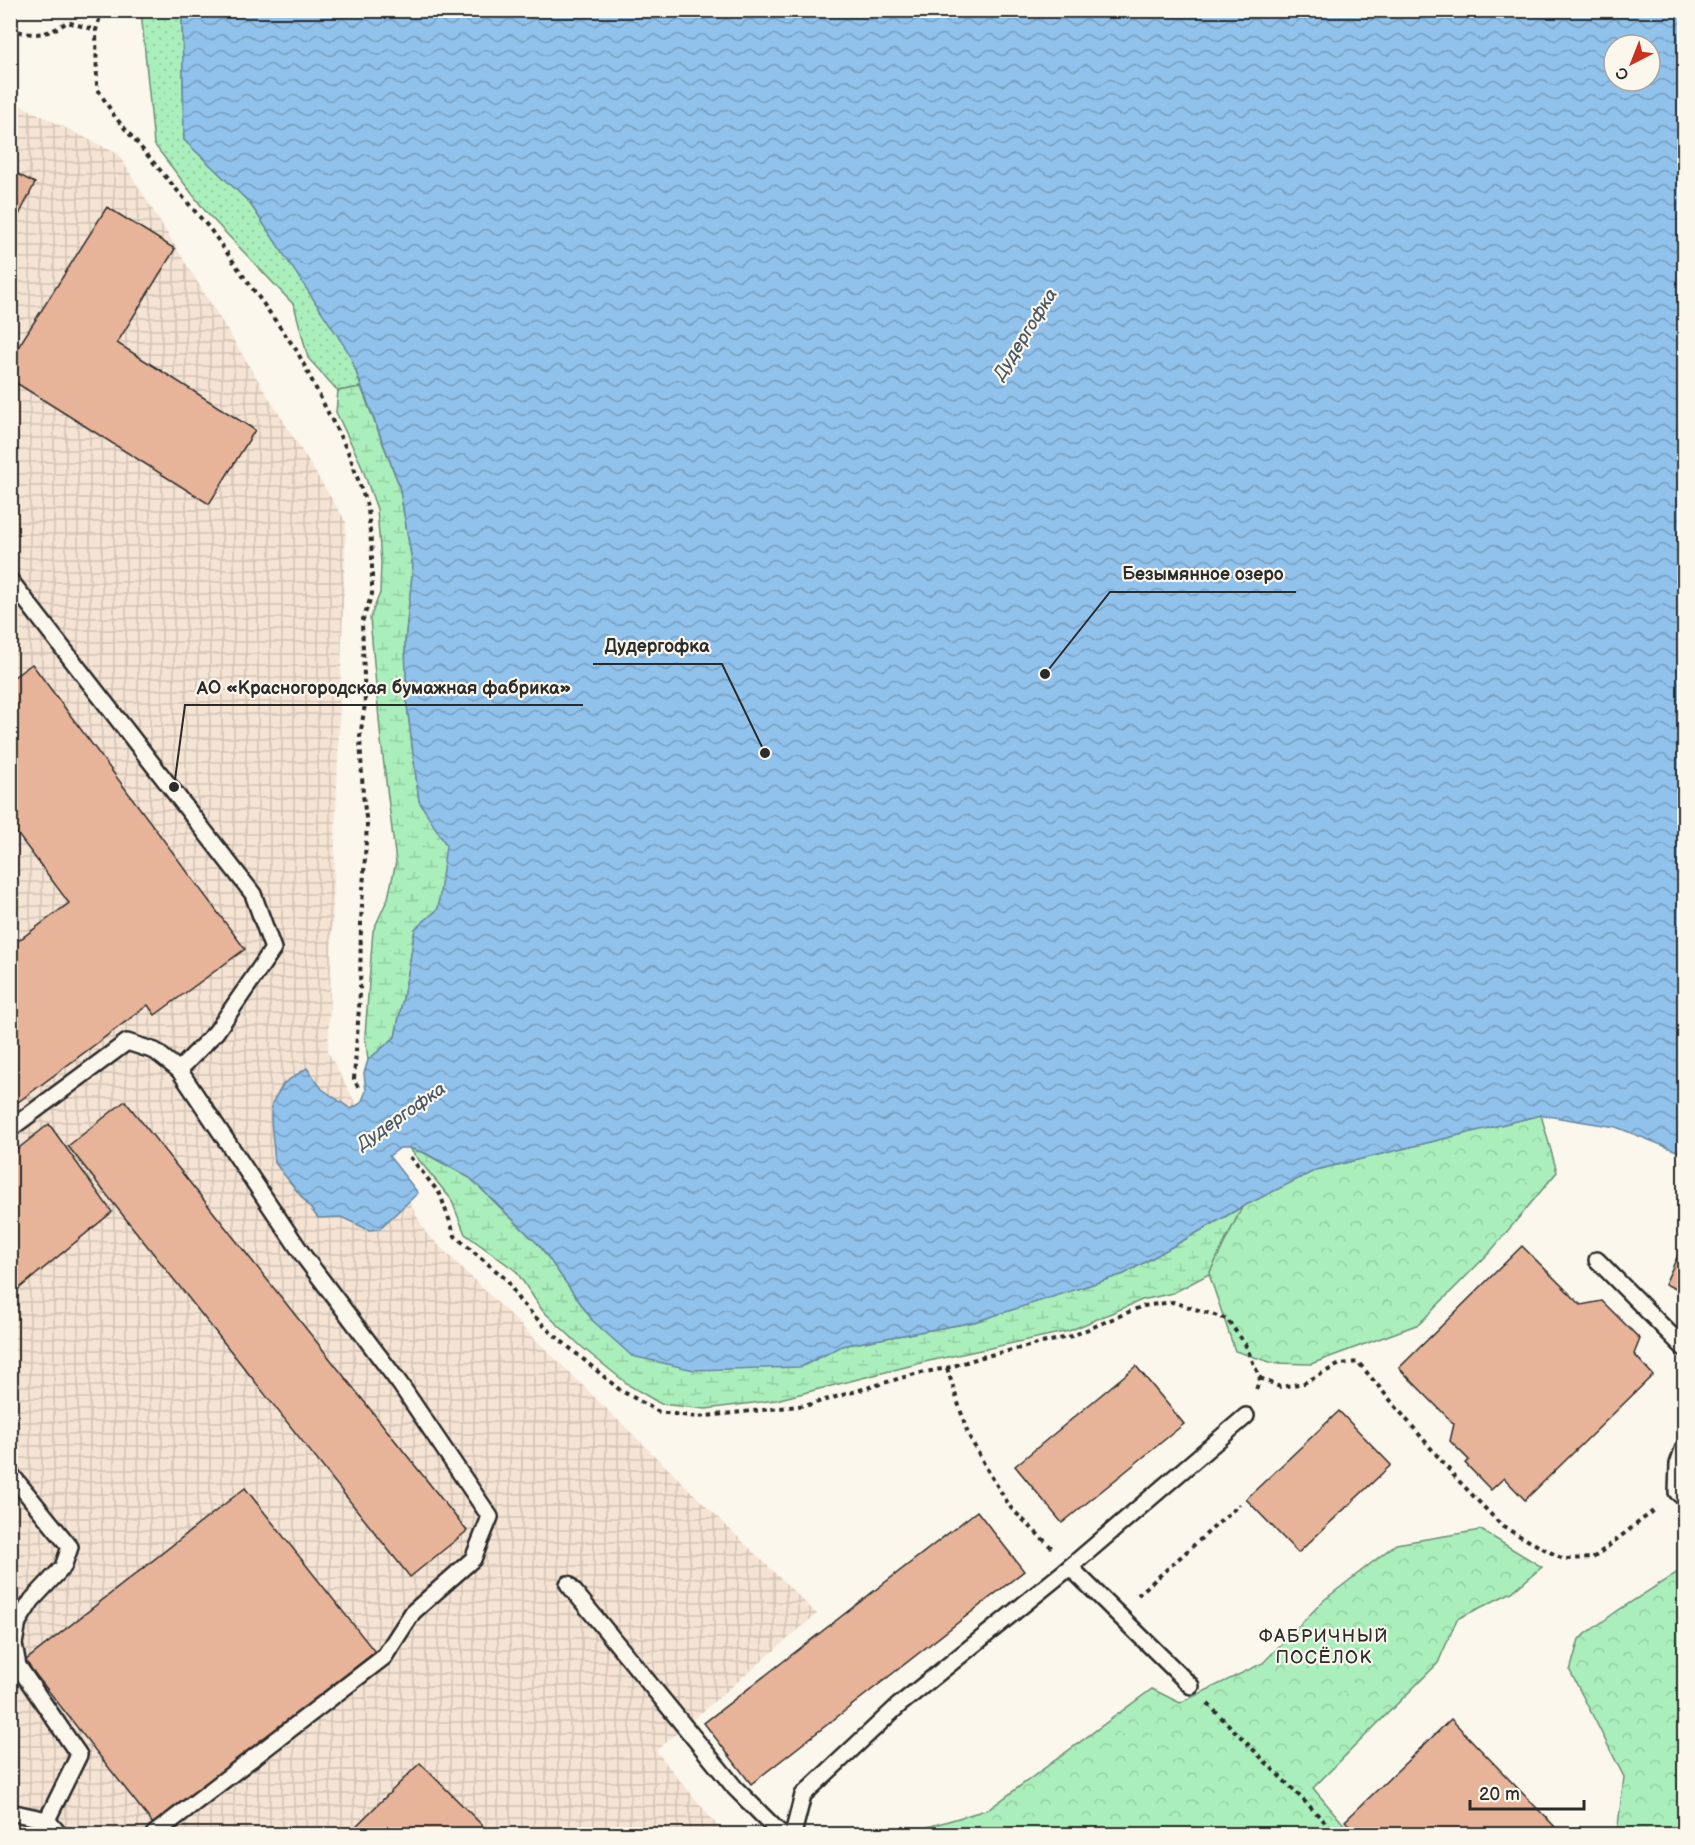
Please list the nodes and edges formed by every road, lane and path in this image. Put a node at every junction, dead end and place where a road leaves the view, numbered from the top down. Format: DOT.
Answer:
graph roads {
  1 [pos="13,10"];
  2 [pos="102,10"];
  3 [pos="10,16"];
  4 [pos="10,28"];
  5 [pos="96,30"];
  6 [pos="10,580"];
  7 [pos="179,1070"];
  8 [pos="360,1091"];
  9 [pos="10,1129"];
  10 [pos="410,1157"];
  11 [pos="1597,1260"];
  12 [pos="1684,1348"];
  13 [pos="947,1368"];
  14 [pos="1260,1378"];
  15 [pos="1246,1416"];
  16 [pos="1684,1448"];
  17 [pos="10,1473"];
  18 [pos="1681,1495"];
  19 [pos="1240,1504"];
  20 [pos="1070,1567"];
  21 [pos="568,1584"];
  22 [pos="1117,1613"];
  23 [pos="1191,1686"];
  24 [pos="10,1812"];
  25 [pos="47,1820"];
  26 [pos="59,1834"];
  27 [pos="154,1834"];
  28 [pos="780,1834"];
  29 [pos="794,1834"];
  30 [pos="1337,1834"];
  1 -- 3 [label="path"];
  2 -- 5 [label="path"];
  4 -- 5 [label="path"];
  5 -- 8 [label="path"];
  6 -- 7 [label="lane"];
  7 -- 9 [label="lane"];
  7 -- 27 [label="lane"];
  10 -- 13 [label="path"];
  11 -- 12 [label="lane"];
  13 -- 14 [label="path"];
  13 -- 20 [label="path"];
  14 -- 15 [label="path"];
  14 -- 18 [label="path"];
  15 -- 20 [label="lane"];
  16 -- 18 [label="lane"];
  17 -- 25 [label="lane"];
  19 -- 22 [label="path"];
  20 -- 22 [label="lane"];
  20 -- 29 [label="lane"];
  21 -- 28 [label="lane"];
  22 -- 23 [label="lane"];
  23 -- 30 [label="path"];
  24 -- 25 [label="lane"];
  25 -- 26 [label="lane"];
}
